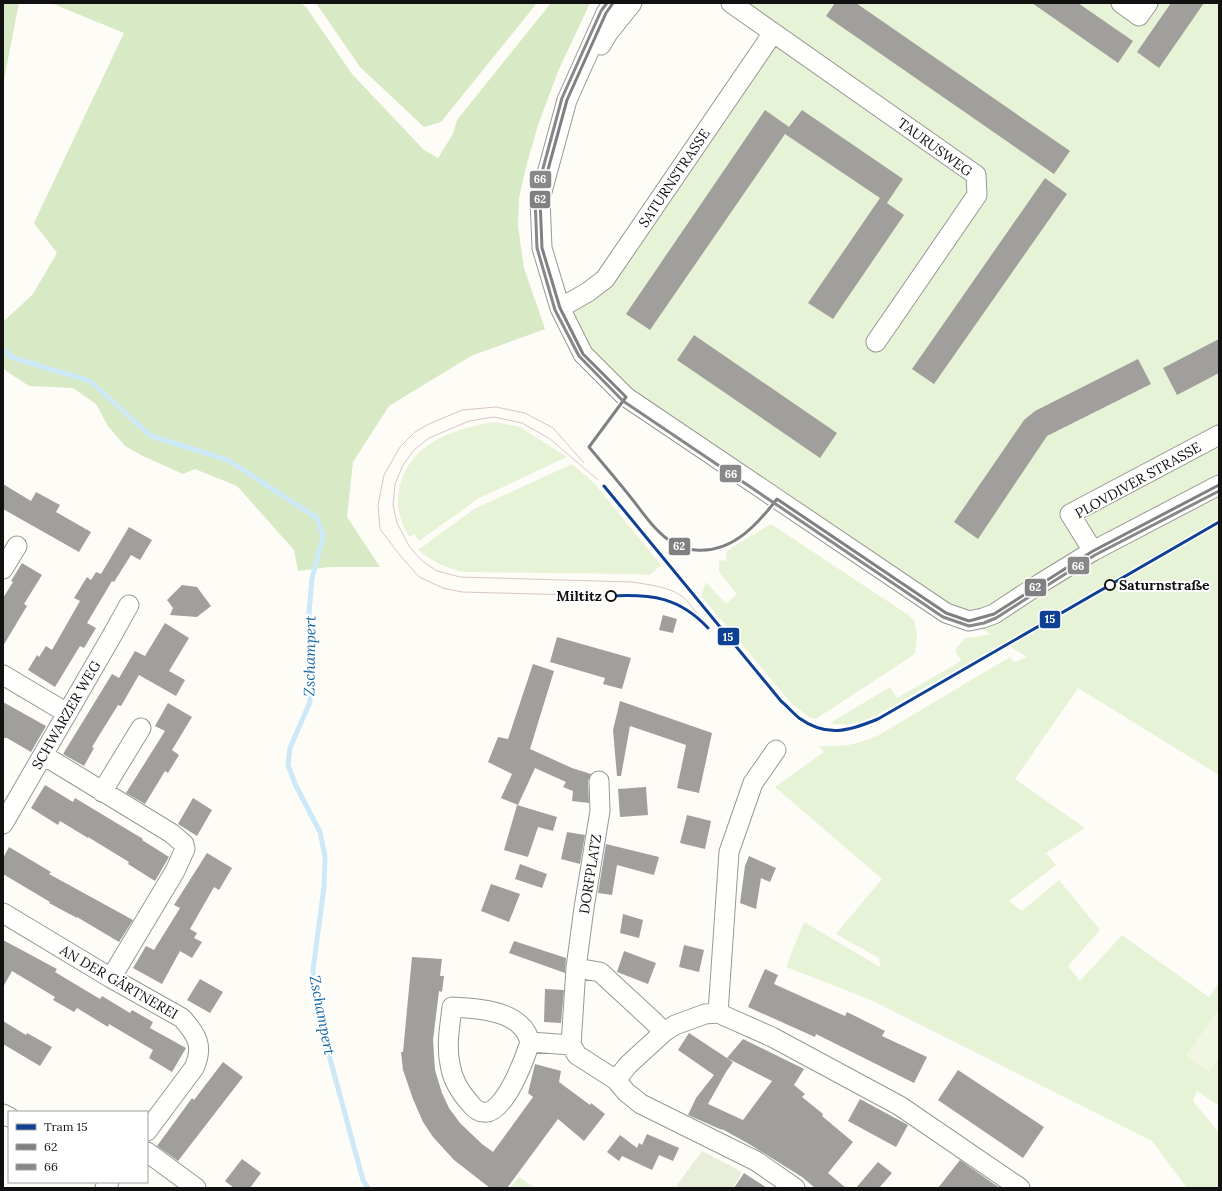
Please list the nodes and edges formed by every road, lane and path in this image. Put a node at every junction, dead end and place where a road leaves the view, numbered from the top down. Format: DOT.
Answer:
graph roads {
  1 [pos="613,3"];
  2 [pos="632,3"];
  3 [pos="733,3"];
  4 [pos="1121,3"];
  5 [pos="1148,3"];
  6 [pos="772,33"];
  7 [pos="567,100"];
  8 [pos="560,308"];
  9 [pos="876,342"];
  10 [pos="1219,435"];
  11 [pos="1219,485"];
  12 [pos="17,546"];
  13 [pos="1093,551"];
  14 [pos="3,569"];
  15 [pos="129,605"];
  16 [pos="3,675"];
  17 [pos="67,713"];
  18 [pos="141,728"];
  19 [pos="776,750"];
  20 [pos="43,755"];
  21 [pos="599,781"];
  22 [pos="102,792"];
  23 [pos="3,824"];
  24 [pos="3,913"];
  25 [pos="576,968"];
  26 [pos="111,978"];
  27 [pos="718,1013"];
  28 [pos="664,1032"];
  29 [pos="530,1042"];
  30 [pos="571,1045"];
  31 [pos="616,1080"];
  32 [pos="148,1130"];
  33 [pos="148,1153"];
  34 [pos="196,1188"];
  35 [pos="795,1188"];
  36 [pos="1020,1188"];
  1 -- 7 [label="street"];
  2 -- 7 [label="street"];
  3 -- 6 [label="street, TAURUSWEG"];
  4 -- 5 [label="street"];
  6 -- 8 [label="street, SATURNSTRASSE"];
  6 -- 9 [label="street, TAURUSWEG"];
  7 -- 8 [label="street"];
  8 -- 13 [label="street"];
  10 -- 13 [label="street, PLOVDIVER STRASSE"];
  11 -- 13 [label="street"];
  12 -- 14 [label="street"];
  15 -- 17 [label="street, SCHWARZER WEG"];
  16 -- 17 [label="street"];
  17 -- 20 [label="street, SCHWARZER WEG"];
  18 -- 22 [label="street"];
  19 -- 27 [label="street"];
  20 -- 22 [label="street"];
  20 -- 23 [label="street, SCHWARZER WEG"];
  21 -- 25 [label="street, DORFPLATZ"];
  22 -- 26 [label="street"];
  24 -- 26 [label="street, AN DER GÄRTNEREI"];
  25 -- 28 [label="street"];
  25 -- 30 [label="street, DORFPLATZ"];
  26 -- 32 [label="street, AN DER GÄRTNEREI"];
  27 -- 28 [label="street"];
  27 -- 36 [label="street"];
  28 -- 31 [label="street"];
  29 -- 29 [label="street"];
  29 -- 30 [label="street"];
  30 -- 31 [label="street"];
  31 -- 35 [label="street"];
  33 -- 34 [label="street"];
}
